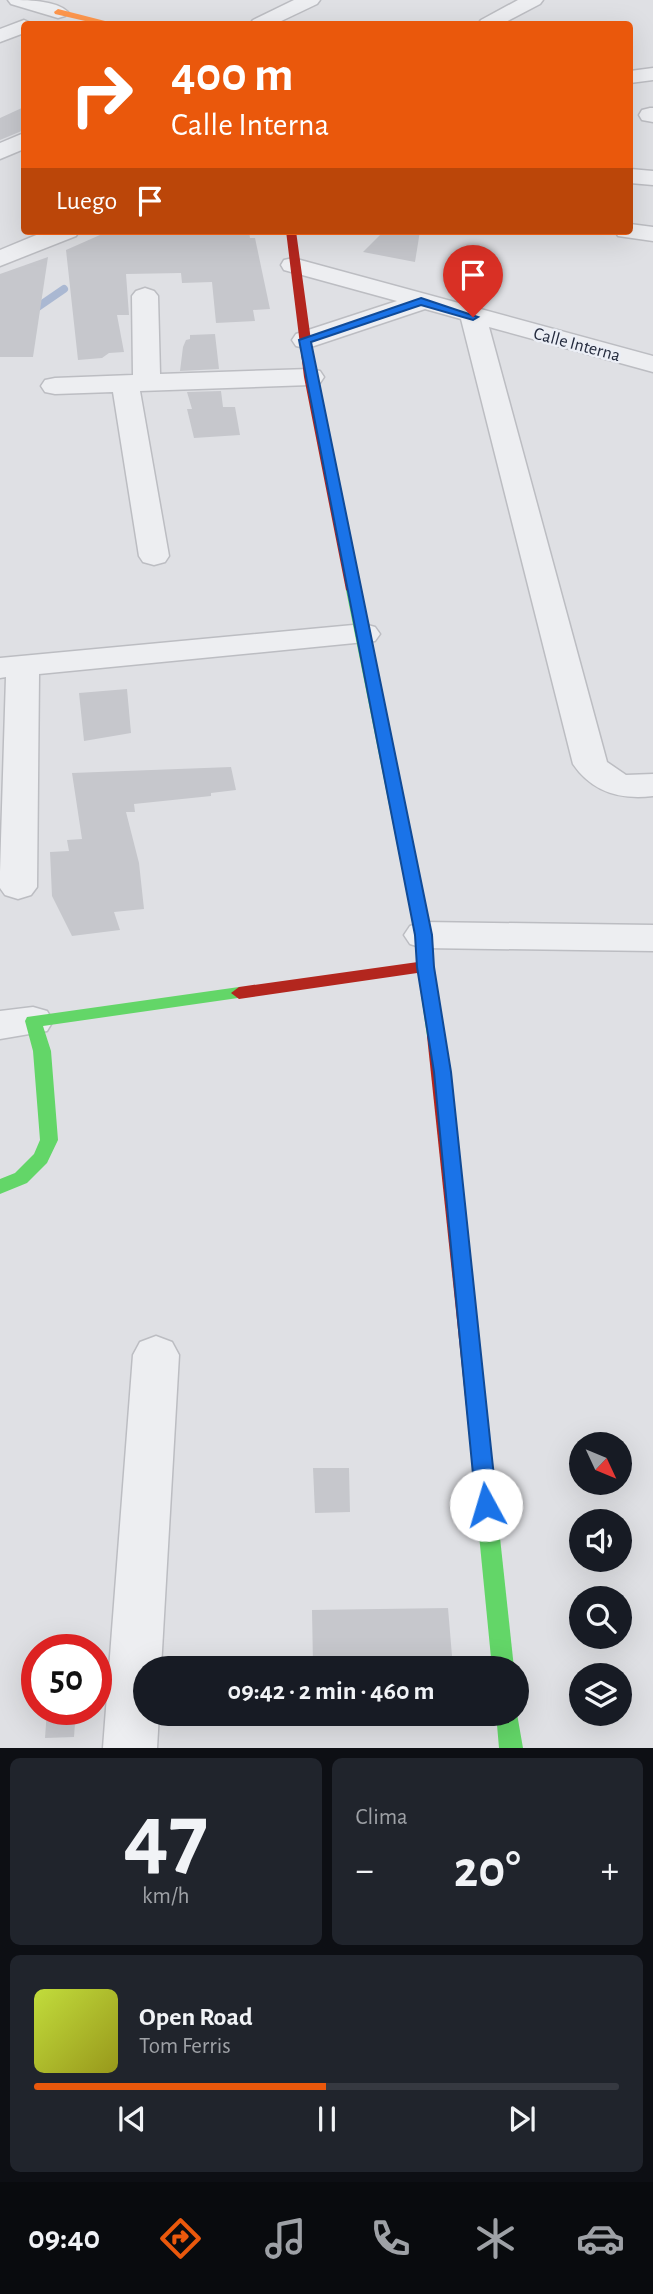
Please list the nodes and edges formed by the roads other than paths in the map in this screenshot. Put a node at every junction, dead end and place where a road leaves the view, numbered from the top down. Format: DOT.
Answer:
graph roads {
  1 [pos="18,0"];
  2 [pos="83,0"];
  3 [pos="310,0"];
  4 [pos="533,0"];
  5 [pos="58,12"];
  6 [pos="36,21"];
  7 [pos="94,21"];
  8 [pos="266,21"];
  9 [pos="494,21"];
  10 [pos="21,27"];
  11 [pos="0,36"];
  12 [pos="653,74"];
  13 [pos="633,77"];
  14 [pos="21,142"];
  15 [pos="0,152"];
  16 [pos="633,177"];
  17 [pos="653,178"];
  18 [pos="633,232"];
  19 [pos="653,234"];
  20 [pos="57,235"];
  21 [pos="291,235"];
  22 [pos="0,259"];
  23 [pos="293,265"];
  24 [pos="145,296"];
  25 [pos="421,302"];
  26 [pos="473,317"];
  27 [pos="305,340"];
  28 [pos="653,364"];
  29 [pos="310,377"];
  30 [pos="136,383"];
  31 [pos="55,386"];
  32 [pos="154,556"];
  33 [pos="364,634"];
  34 [pos="12,668"];
  35 [pos="653,785"];
  36 [pos="18,887"];
  37 [pos="653,938"];
  38 [pos="424,951"];
  39 [pos="16,1023"];
  40 [pos="0,1187"];
  41 [pos="156,1355"];
  42 [pos="502,1656"];
  43 [pos="509,1726"];
  44 [pos="130,1748"];
  45 [pos="511,1748"];
  1 -- 5 [label="street"];
  2 -- 5 [label="main road"];
  3 -- 8 [label="street"];
  4 -- 9 [label="street"];
  5 -- 6 [label="street"];
  5 -- 7 [label="main road"];
  10 -- 11 [label="street"];
  12 -- 13 [label="street"];
  14 -- 15 [label="street"];
  16 -- 17 [label="street"];
  18 -- 19 [label="street"];
  20 -- 22 [label="street"];
  21 -- 23 [label="main road"];
  23 -- 25 [label="street, Calle Interna"];
  23 -- 27 [label="main road"];
  24 -- 30 [label="street"];
  25 -- 26 [label="street, Calle Interna"];
  25 -- 27 [label="street"];
  26 -- 28 [label="street, Calle Interna"];
  26 -- 35 [label="street"];
  27 -- 29 [label="main road"];
  29 -- 30 [label="street"];
  29 -- 33 [label="main road"];
  30 -- 31 [label="street"];
  30 -- 32 [label="street"];
  33 -- 34 [label="street"];
  33 -- 38 [label="main road"];
  34 -- 36 [label="street"];
  37 -- 38 [label="street"];
  38 -- 39 [label="main road"];
  38 -- 42 [label="main road"];
  39 -- 40 [label="main road"];
  41 -- 44 [label="street"];
  43 -- 45 [label="main road"];
}
